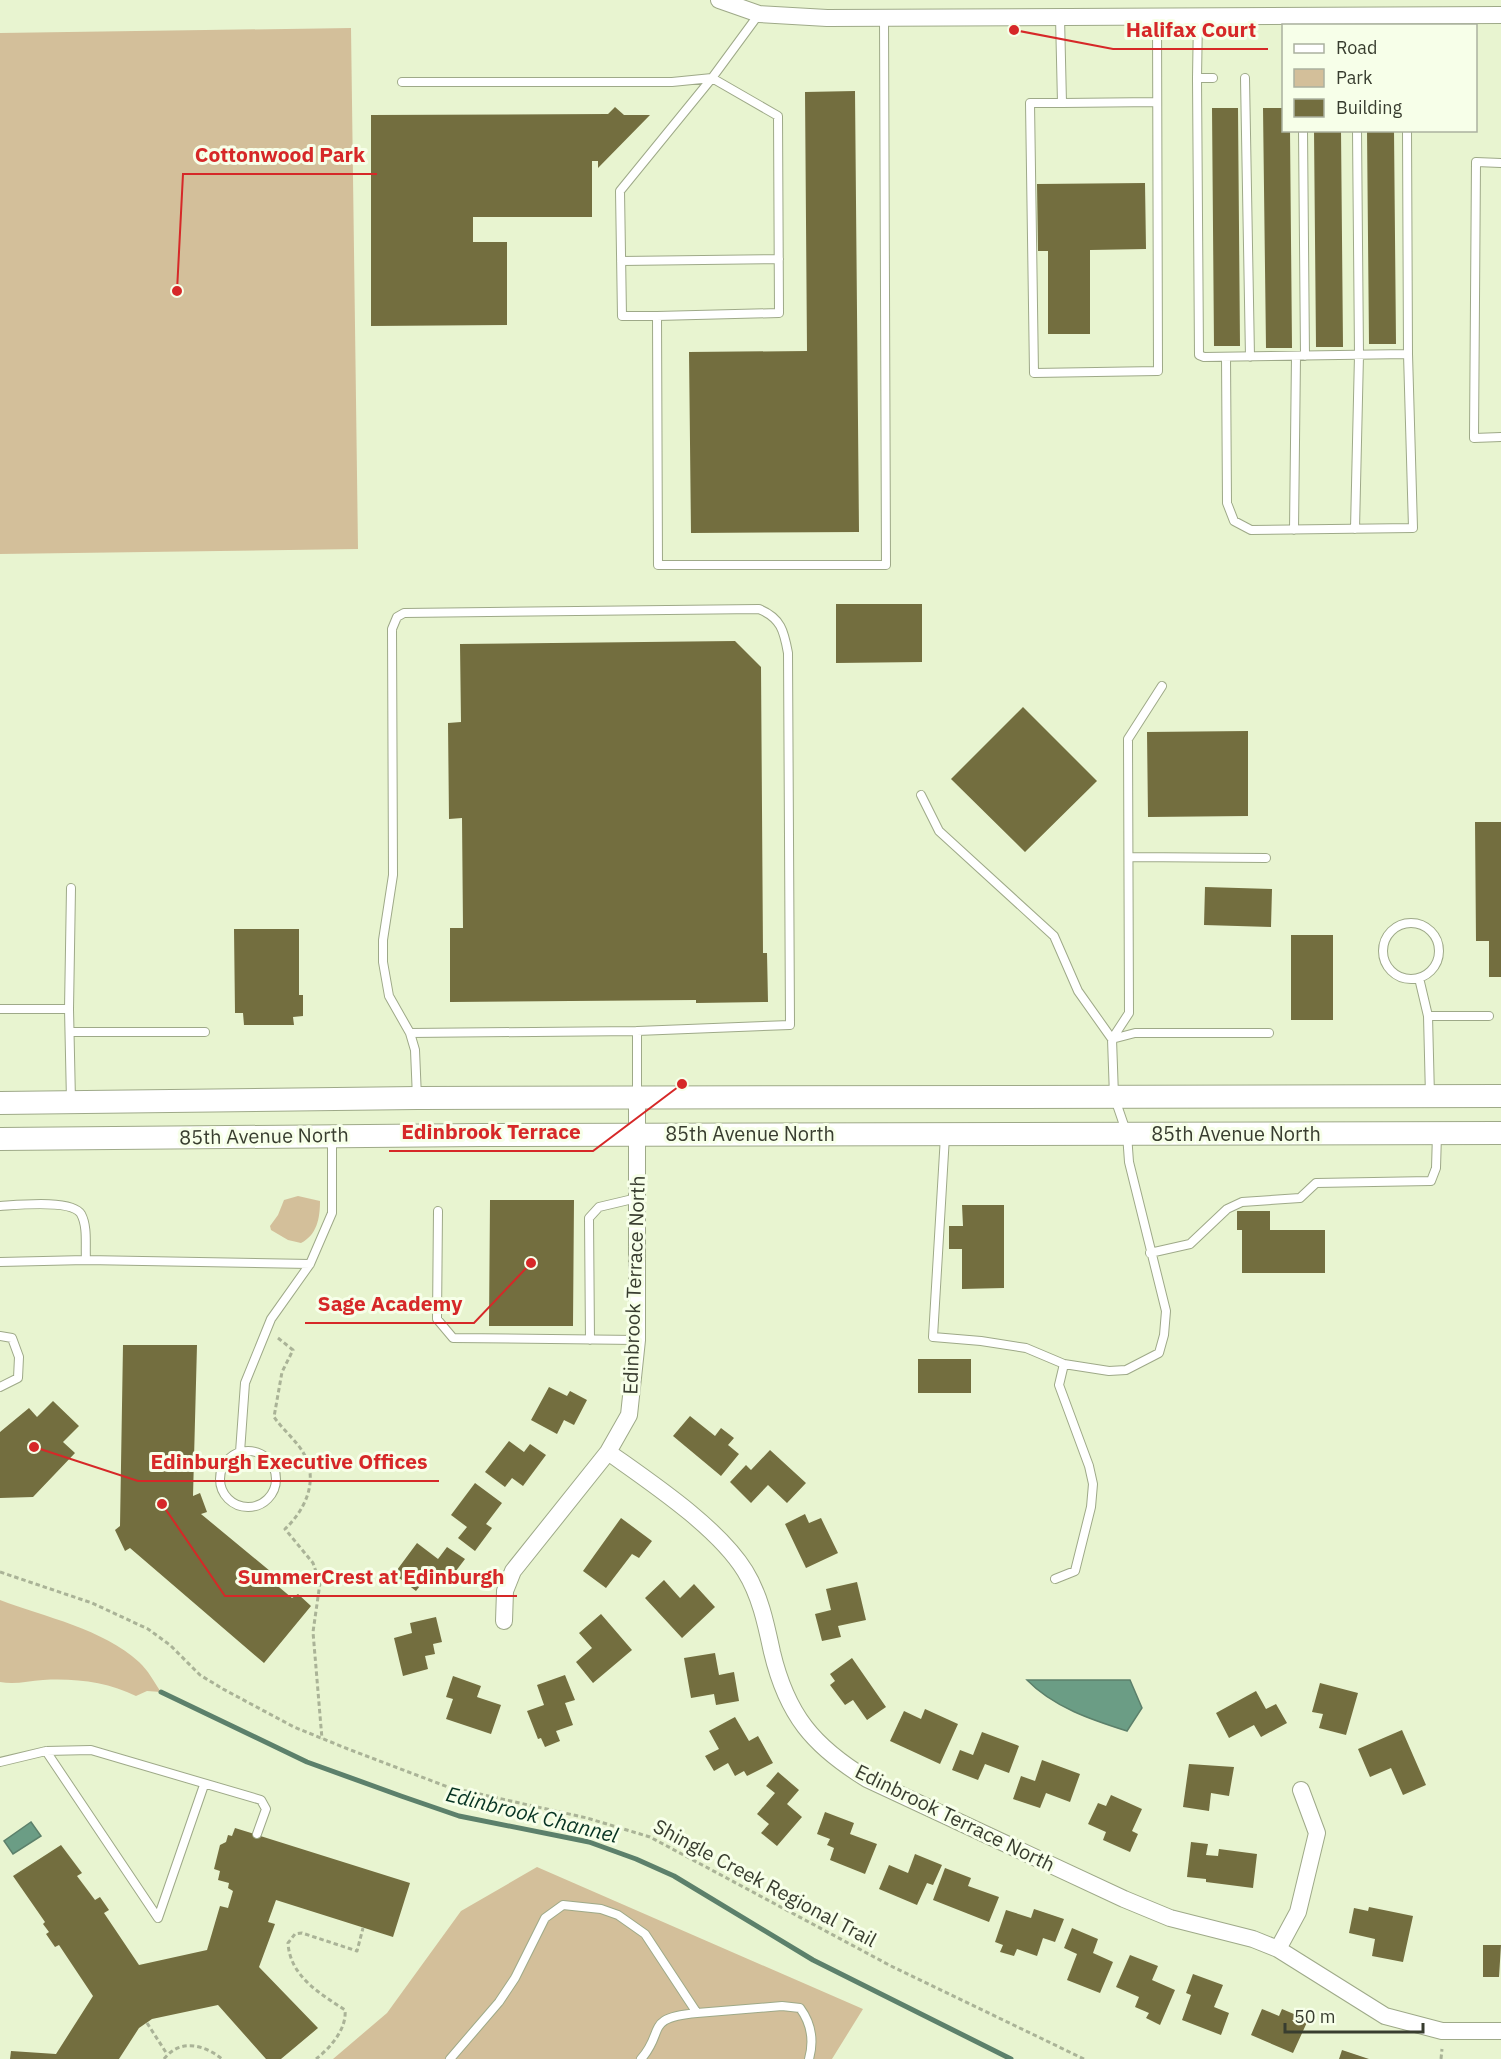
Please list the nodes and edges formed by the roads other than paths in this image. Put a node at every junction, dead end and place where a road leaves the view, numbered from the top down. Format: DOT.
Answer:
graph roads {
  1 [pos="719,0"];
  2 [pos="1023,0"];
  3 [pos="1313,8"];
  4 [pos="759,14"];
  5 [pos="1501,15"];
  6 [pos="1157,16"];
  7 [pos="1198,16"];
  8 [pos="1024,17"];
  9 [pos="1060,17"];
  10 [pos="884,18"];
  11 [pos="1406,21"];
  12 [pos="712,78"];
  13 [pos="1197,78"];
  14 [pos="1213,78"];
  15 [pos="1245,78"];
  16 [pos="402,82"];
  17 [pos="1157,102"];
  18 [pos="1062,103"];
  19 [pos="1303,132"];
  20 [pos="1357,132"];
  21 [pos="1407,132"];
  22 [pos="1501,163"];
  23 [pos="778,259"];
  24 [pos="621,261"];
  25 [pos="657,316"];
  26 [pos="1408,354"];
  27 [pos="1301,356"];
  28 [pos="1359,356"];
  29 [pos="1226,357"];
  30 [pos="1250,357"];
  31 [pos="1501,437"];
  32 [pos="1355,529"];
  33 [pos="1294,530"];
  34 [pos="1162,686"];
  35 [pos="921,795"];
  36 [pos="1128,857"];
  37 [pos="1266,858"];
  38 [pos="71,888"];
  39 [pos="1419,978"];
  40 [pos="0,1009"];
  41 [pos="69,1009"];
  42 [pos="1428,1016"];
  43 [pos="1489,1016"];
  44 [pos="637,1031"];
  45 [pos="70,1032"];
  46 [pos="205,1032"];
  47 [pos="410,1033"];
  48 [pos="1269,1033"];
  49 [pos="1112,1039"];
  50 [pos="1114,1096"];
  51 [pos="1430,1096"];
  52 [pos="1501,1096"];
  53 [pos="417,1098"];
  54 [pos="637,1098"];
  55 [pos="71,1101"];
  56 [pos="0,1102"];
  57 [pos="1501,1133"];
  58 [pos="637,1134"];
  59 [pos="945,1134"];
  60 [pos="1127,1134"];
  61 [pos="1437,1134"];
  62 [pos="332,1136"];
  63 [pos="0,1140"];
  64 [pos="637,1198"];
  65 [pos="0,1206"];
  66 [pos="438,1211"];
  67 [pos="1150,1253"];
  68 [pos="86,1260"];
  69 [pos="0,1262"];
  70 [pos="310,1264"];
  71 [pos="0,1336"];
  72 [pos="590,1340"];
  73 [pos="637,1340"];
  74 [pos="1064,1364"];
  75 [pos="0,1387"];
  76 [pos="240,1452"];
  77 [pos="608,1452"];
  78 [pos="1055,1579"];
  79 [pos="504,1621"];
  80 [pos="46,1751"];
  81 [pos="0,1761"];
  82 [pos="204,1785"];
  83 [pos="1301,1790"];
  84 [pos="257,1834"];
  85 [pos="1278,1949"];
  86 [pos="696,2013"];
  87 [pos="1501,2031"];
  88 [pos="450,2059"];
  89 [pos="641,2059"];
  90 [pos="809,2059"];
  1 -- 4 [label="street"];
  2 -- 8 [label="street"];
  3 -- 7 [label="street"];
  3 -- 11 [label="street"];
  4 -- 10 [label="street"];
  4 -- 12 [label="lane"];
  5 -- 11 [label="street"];
  6 -- 7 [label="street"];
  6 -- 9 [label="street"];
  6 -- 17 [label="lane"];
  7 -- 13 [label="lane"];
  8 -- 9 [label="street"];
  8 -- 10 [label="street"];
  9 -- 18 [label="lane"];
  10 -- 25 [label="lane"];
  12 -- 16 [label="lane"];
  12 -- 23 [label="lane"];
  12 -- 24 [label="lane"];
  13 -- 14 [label="lane"];
  13 -- 29 [label="lane"];
  15 -- 30 [label="lane"];
  17 -- 18 [label="lane"];
  17 -- 18 [label="lane"];
  19 -- 27 [label="lane"];
  20 -- 28 [label="lane"];
  21 -- 26 [label="lane"];
  22 -- 31 [label="lane"];
  23 -- 24 [label="lane"];
  23 -- 25 [label="lane"];
  24 -- 25 [label="lane"];
  26 -- 28 [label="lane"];
  26 -- 32 [label="lane"];
  27 -- 28 [label="lane"];
  27 -- 30 [label="lane"];
  27 -- 33 [label="lane"];
  28 -- 32 [label="lane"];
  29 -- 30 [label="lane"];
  29 -- 33 [label="lane"];
  32 -- 33 [label="lane"];
  34 -- 36 [label="lane"];
  35 -- 49 [label="lane"];
  36 -- 37 [label="lane"];
  36 -- 49 [label="lane"];
  38 -- 41 [label="lane"];
  39 -- 39 [label="lane"];
  39 -- 42 [label="lane"];
  40 -- 41 [label="lane"];
  41 -- 45 [label="lane"];
  42 -- 43 [label="lane"];
  42 -- 51 [label="lane"];
  44 -- 47 [label="lane"];
  44 -- 47 [label="lane"];
  44 -- 54 [label="lane"];
  45 -- 46 [label="lane"];
  45 -- 55 [label="lane"];
  47 -- 53 [label="lane"];
  48 -- 49 [label="lane"];
  49 -- 50 [label="lane"];
  50 -- 51 [label="main road, 85th Avenue North"];
  50 -- 54 [label="main road, 85th Avenue North"];
  50 -- 60 [label="lane"];
  51 -- 52 [label="main road, 85th Avenue North"];
  53 -- 54 [label="main road, 85th Avenue North"];
  53 -- 55 [label="main road, 85th Avenue North"];
  54 -- 58 [label="street, Edinbrook Terrace North"];
  55 -- 56 [label="main road, 85th Avenue North"];
  57 -- 61 [label="main road, 85th Avenue North"];
  58 -- 59 [label="main road, 85th Avenue North"];
  58 -- 62 [label="main road, 85th Avenue North"];
  58 -- 64 [label="street, Edinbrook Terrace North"];
  59 -- 60 [label="main road, 85th Avenue North"];
  59 -- 74 [label="lane"];
  60 -- 61 [label="main road, 85th Avenue North"];
  60 -- 67 [label="lane"];
  61 -- 67 [label="lane"];
  62 -- 63 [label="main road, 85th Avenue North"];
  62 -- 70 [label="lane"];
  64 -- 72 [label="lane"];
  64 -- 73 [label="street, Edinbrook Terrace North"];
  65 -- 68 [label="lane"];
  66 -- 72 [label="lane"];
  67 -- 74 [label="lane"];
  68 -- 69 [label="lane"];
  68 -- 70 [label="lane"];
  70 -- 76 [label="lane"];
  71 -- 75 [label="lane"];
  72 -- 73 [label="lane"];
  73 -- 77 [label="street, Edinbrook Terrace North"];
  74 -- 78 [label="lane"];
  76 -- 76 [label="lane"];
  77 -- 79 [label="street"];
  77 -- 85 [label="street, Edinbrook Terrace North"];
  80 -- 81 [label="lane"];
  80 -- 82 [label="lane"];
  80 -- 82 [label="lane"];
  82 -- 84 [label="lane"];
  83 -- 85 [label="street"];
  85 -- 87 [label="street, Edinbrook Terrace North"];
  86 -- 88 [label="lane"];
  86 -- 89 [label="lane"];
  86 -- 90 [label="lane"];
}
